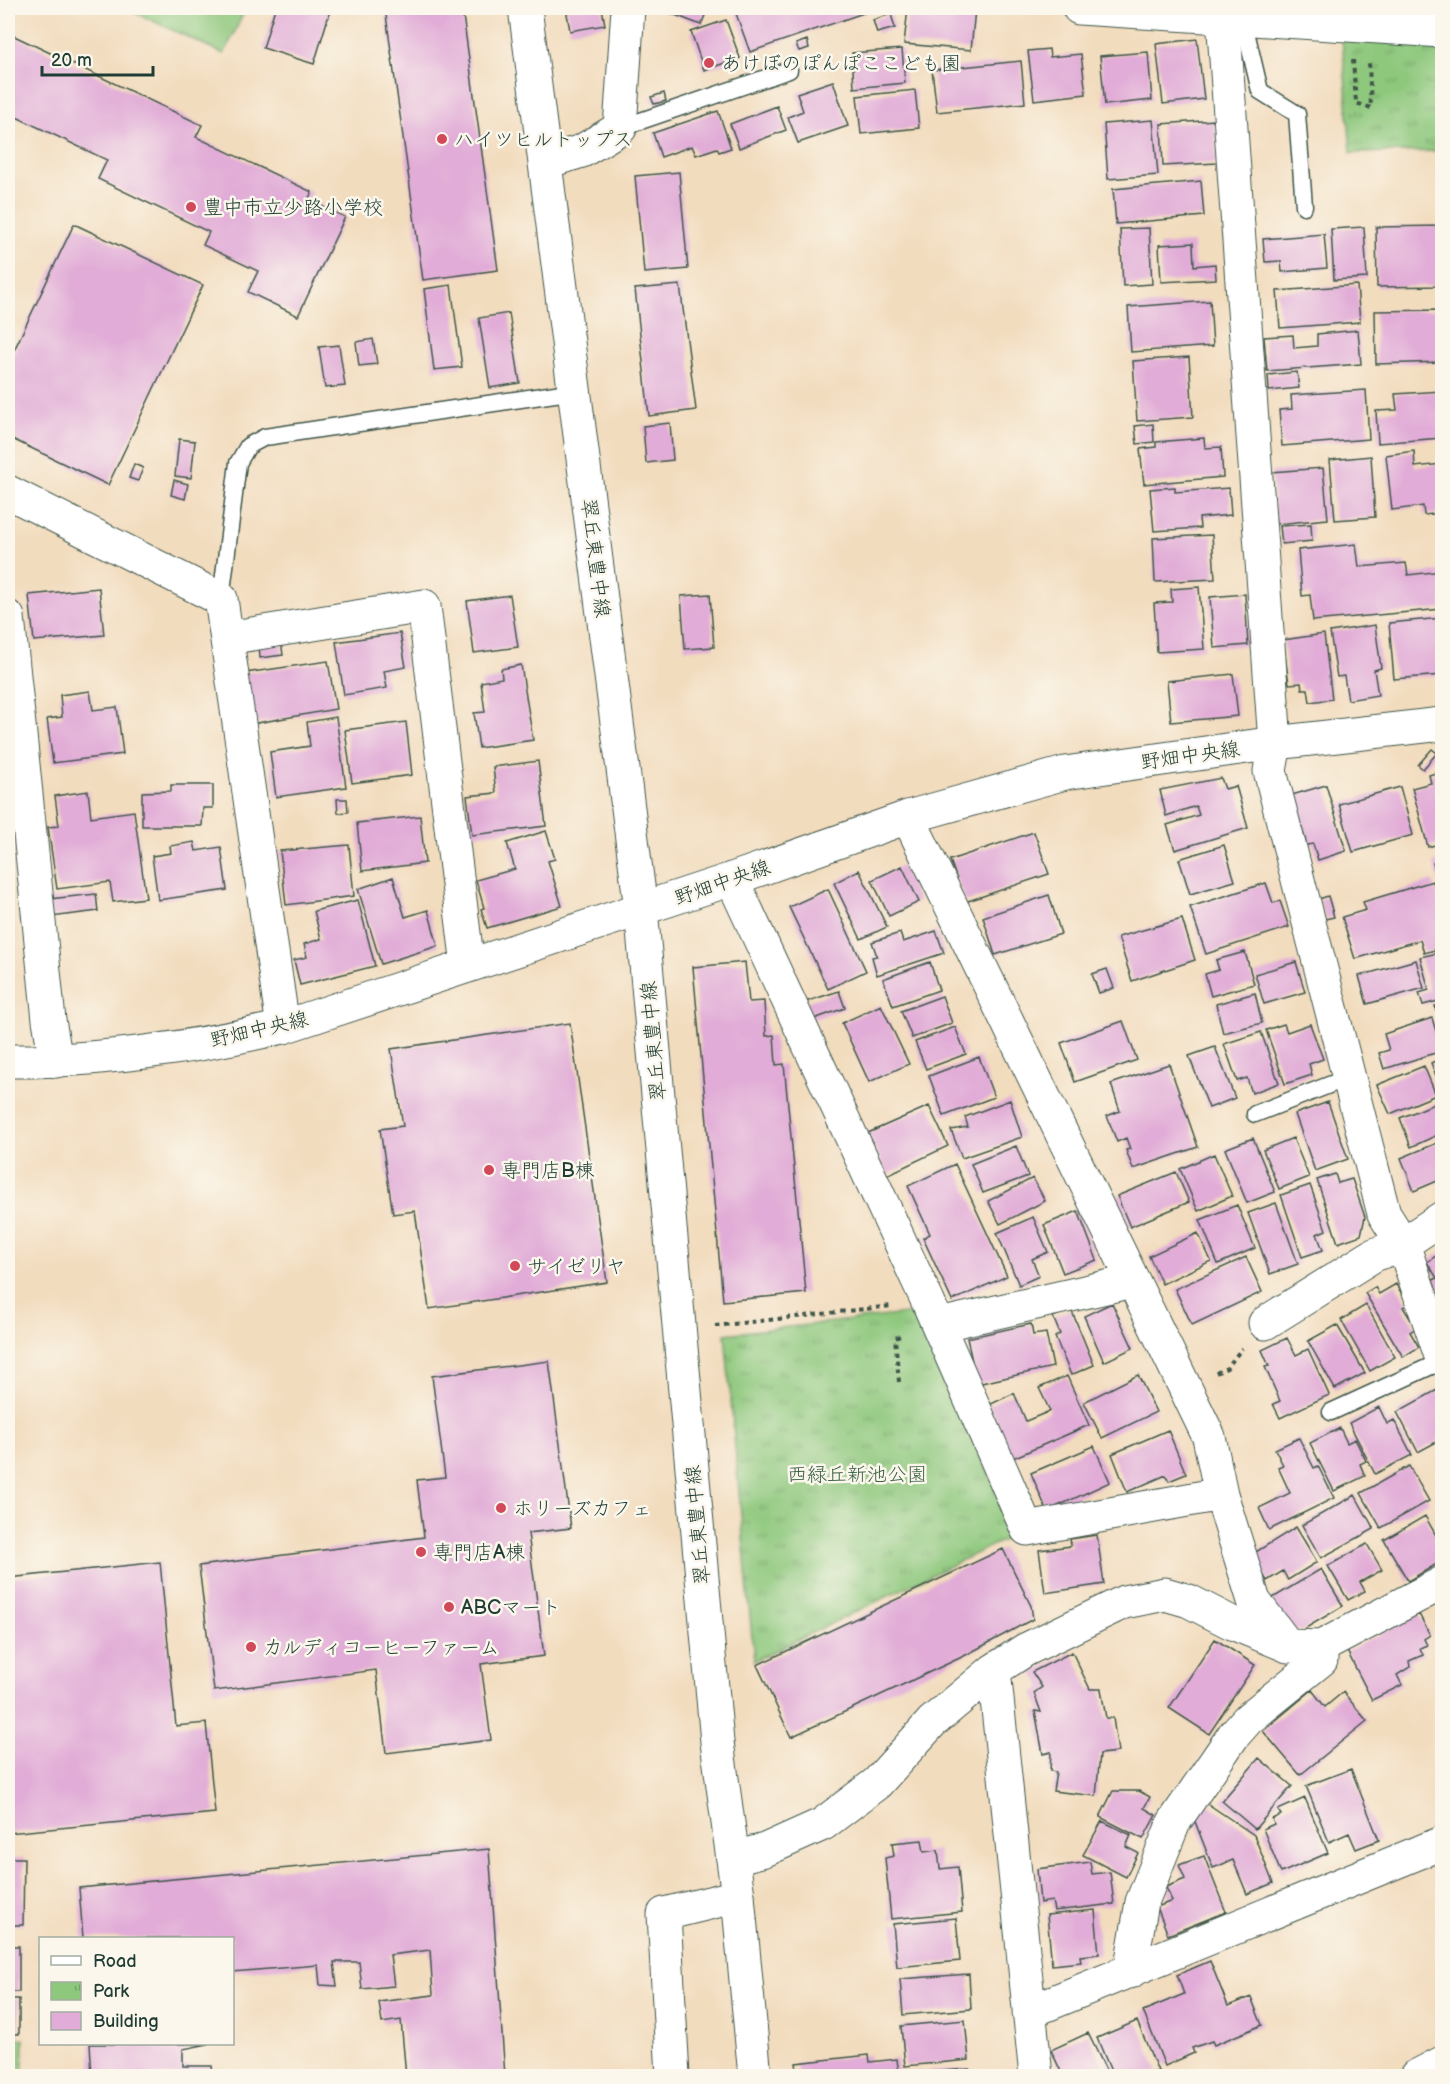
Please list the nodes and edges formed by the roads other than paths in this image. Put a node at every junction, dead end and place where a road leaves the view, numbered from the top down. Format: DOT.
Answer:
graph roads {
  1 [pos="525,8"];
  2 [pos="628,8"];
  3 [pos="1078,8"];
  4 [pos="1233,18"];
  5 [pos="1443,31"];
  6 [pos="789,70"];
  7 [pos="620,128"];
  8 [pos="546,162"];
  9 [pos="1304,206"];
  10 [pos="575,391"];
  11 [pos="8,492"];
  12 [pos="221,599"];
  13 [pos="8,617"];
  14 [pos="227,638"];
  15 [pos="1443,724"];
  16 [pos="1275,743"];
  17 [pos="908,816"];
  18 [pos="732,879"];
  19 [pos="641,909"];
  20 [pos="468,966"];
  21 [pos="283,1027"];
  22 [pos="8,1061"];
  23 [pos="56,1061"];
  24 [pos="1347,1078"];
  25 [pos="1255,1114"];
  26 [pos="1443,1218"];
  27 [pos="1403,1244"];
  28 [pos="1133,1281"];
  29 [pos="933,1314"];
  30 [pos="1264,1323"];
  31 [pos="1443,1360"];
  32 [pos="1331,1413"];
  33 [pos="1221,1494"];
  34 [pos="1443,1583"];
  35 [pos="1288,1646"];
  36 [pos="1321,1647"];
  37 [pos="994,1670"];
  38 [pos="1443,1843"];
  39 [pos="733,1858"];
  40 [pos="738,1896"];
  41 [pos="1130,1972"];
  42 [pos="1029,2012"];
  43 [pos="1443,2063"];
  44 [pos="674,2076"];
  45 [pos="755,2076"];
  46 [pos="1036,2076"];
  47 [pos="1417,2076"];
  1 -- 8 [label="street, 翠丘東豊中線"];
  2 -- 7 [label="street"];
  3 -- 4 [label="street"];
  4 -- 5 [label="street"];
  4 -- 9 [label="lane"];
  4 -- 16 [label="street"];
  6 -- 7 [label="lane"];
  7 -- 8 [label="street"];
  8 -- 10 [label="street, 翠丘東豊中線"];
  10 -- 12 [label="lane"];
  10 -- 19 [label="street, 翠丘東豊中線"];
  11 -- 12 [label="street"];
  12 -- 14 [label="street"];
  13 -- 23 [label="street"];
  14 -- 20 [label="street"];
  14 -- 21 [label="street"];
  15 -- 16 [label="street, 野畑中央線"];
  16 -- 17 [label="street, 野畑中央線"];
  16 -- 24 [label="street"];
  17 -- 18 [label="street, 野畑中央線"];
  17 -- 28 [label="street"];
  18 -- 19 [label="street, 野畑中央線"];
  18 -- 29 [label="street"];
  19 -- 20 [label="street, 野畑中央線"];
  19 -- 39 [label="street, 翠丘東豊中線"];
  20 -- 21 [label="street, 野畑中央線"];
  21 -- 23 [label="street, 野畑中央線"];
  22 -- 23 [label="street, 野畑中央線"];
  24 -- 25 [label="lane"];
  24 -- 27 [label="street"];
  26 -- 27 [label="street"];
  27 -- 30 [label="street"];
  27 -- 31 [label="street"];
  28 -- 29 [label="street"];
  28 -- 33 [label="street"];
  29 -- 33 [label="street"];
  31 -- 32 [label="lane"];
  33 -- 35 [label="street"];
  34 -- 36 [label="street"];
  35 -- 36 [label="street"];
  35 -- 37 [label="street"];
  36 -- 41 [label="street"];
  37 -- 39 [label="street"];
  37 -- 42 [label="street"];
  38 -- 41 [label="street"];
  39 -- 40 [label="street, 翠丘東豊中線"];
  40 -- 44 [label="street"];
  40 -- 45 [label="street, 翠丘東豊中線"];
  41 -- 42 [label="street"];
  42 -- 46 [label="street"];
  43 -- 47 [label="street"];
}
